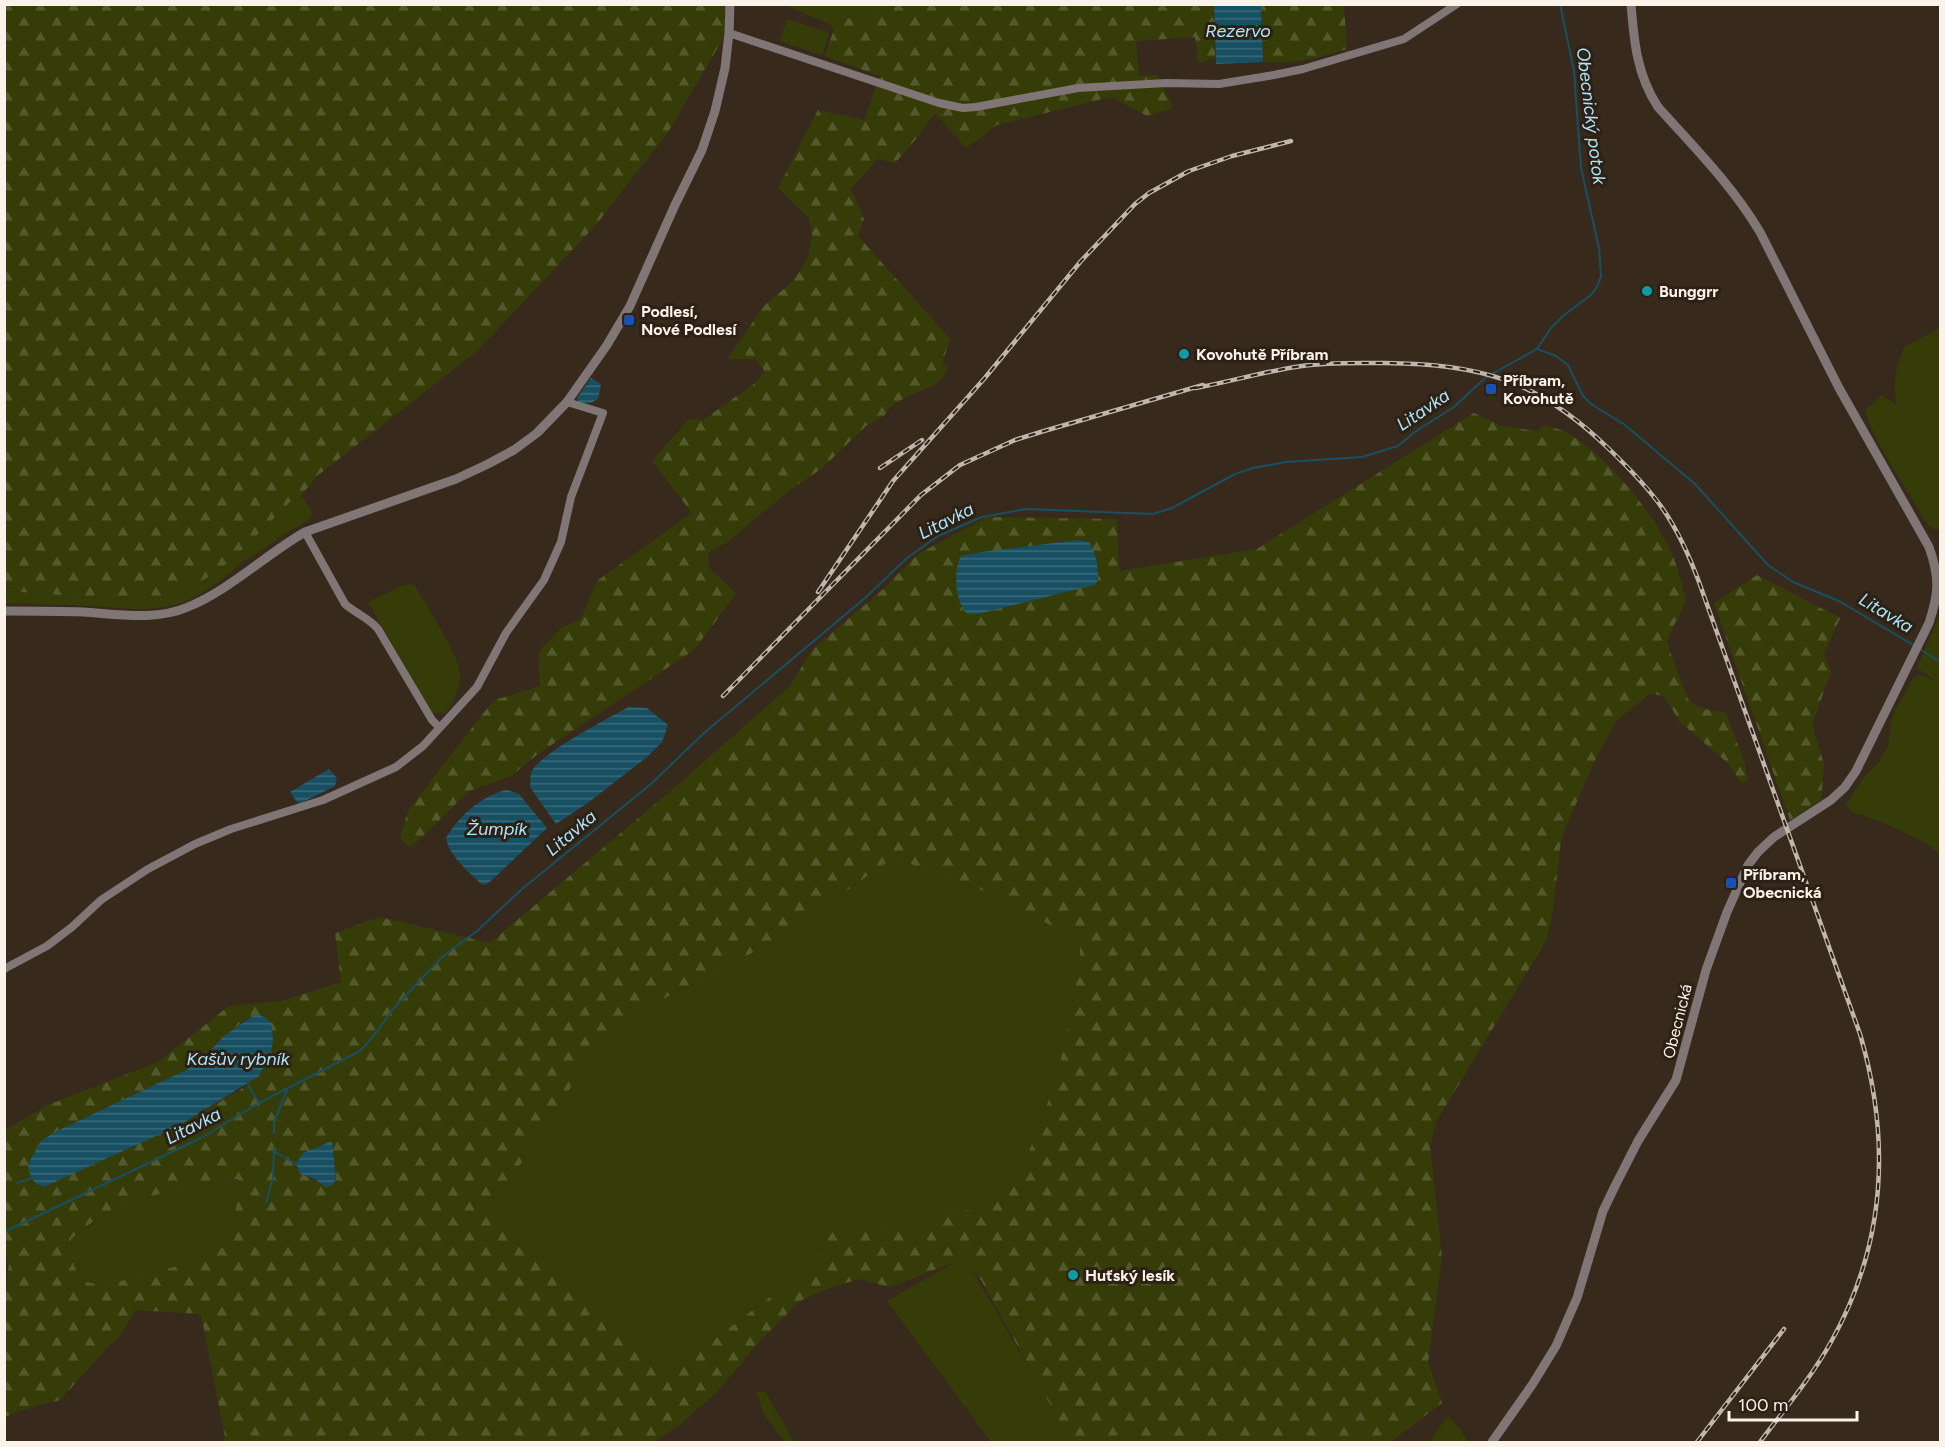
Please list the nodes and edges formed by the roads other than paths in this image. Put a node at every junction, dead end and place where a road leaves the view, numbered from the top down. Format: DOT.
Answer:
graph roads {
  1 [pos="730,4"];
  2 [pos="1457,4"];
  3 [pos="1631,4"];
  4 [pos="729,33"];
  5 [pos="567,402"];
  6 [pos="304,532"];
  7 [pos="1938,560"];
  8 [pos="4,610"];
  9 [pos="439,727"];
  10 [pos="4,969"];
  11 [pos="1492,1443"];
  1 -- 4 [label="street"];
  2 -- 4 [label="street"];
  3 -- 7 [label="street"];
  4 -- 5 [label="street"];
  5 -- 6 [label="street"];
  5 -- 9 [label="street"];
  6 -- 8 [label="street"];
  6 -- 9 [label="street"];
  7 -- 11 [label="street, Obecnická"];
  9 -- 10 [label="street"];
}
